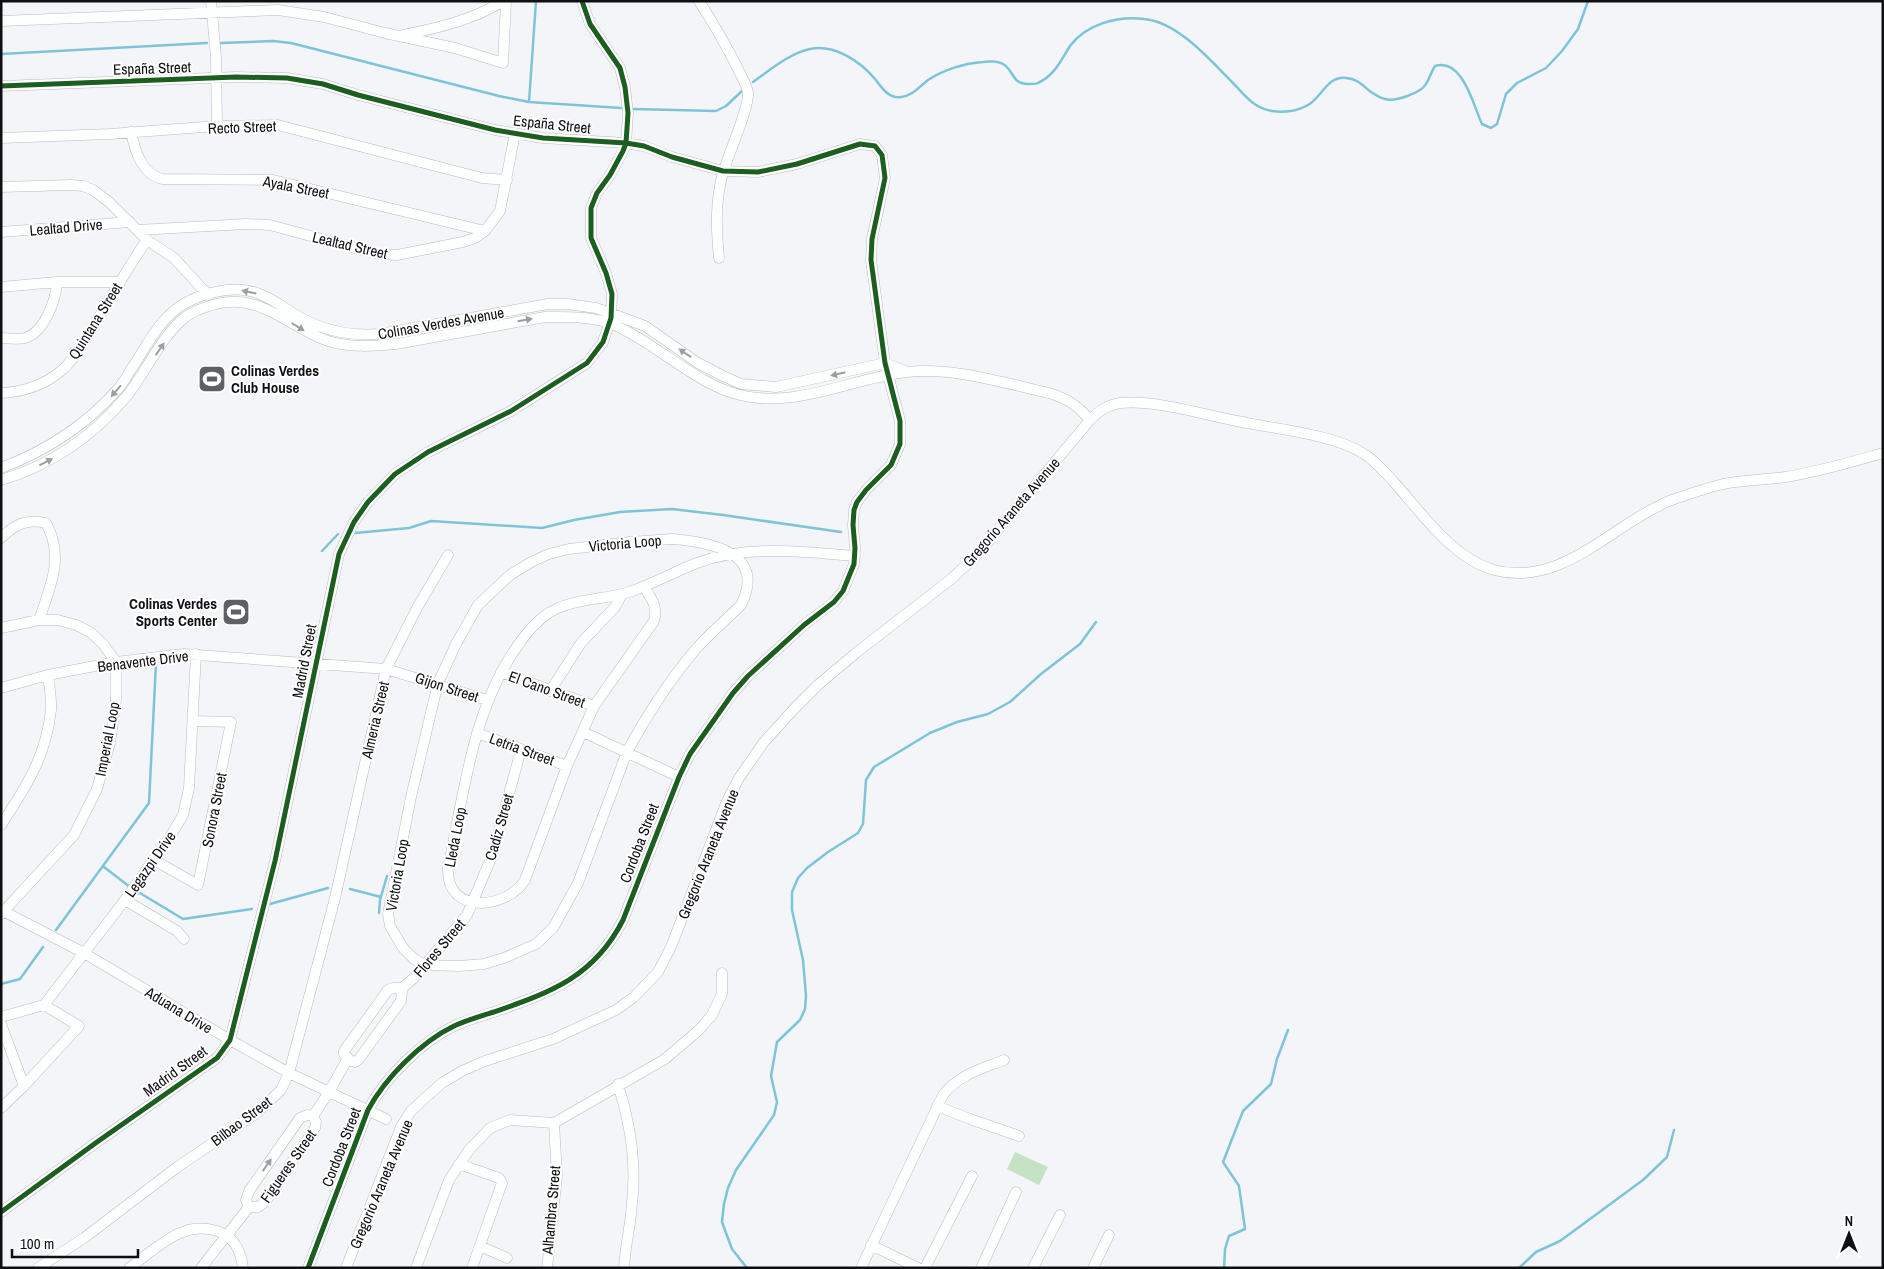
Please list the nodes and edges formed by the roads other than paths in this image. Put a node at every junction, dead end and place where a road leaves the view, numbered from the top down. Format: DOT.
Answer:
graph roads {
  1 [pos="211,1"];
  2 [pos="504,1"];
  3 [pos="582,1"];
  4 [pos="699,1"];
  5 [pos="212,12"];
  6 [pos="1,21"];
  7 [pos="400,36"];
  8 [pos="216,78"];
  9 [pos="1,86"];
  10 [pos="217,126"];
  11 [pos="131,132"];
  12 [pos="515,133"];
  13 [pos="1,138"];
  14 [pos="626,143"];
  15 [pos="723,171"];
  16 [pos="506,180"];
  17 [pos="1,187"];
  18 [pos="130,222"];
  19 [pos="138,230"];
  20 [pos="485,231"];
  21 [pos="1,232"];
  22 [pos="147,240"];
  23 [pos="719,258"];
  24 [pos="57,282"];
  25 [pos="119,282"];
  26 [pos="1,287"];
  27 [pos="208,295"];
  28 [pos="612,313"];
  29 [pos="610,324"];
  30 [pos="1,338"];
  31 [pos="885,364"];
  32 [pos="907,372"];
  33 [pos="888,375"];
  34 [pos="1,393"];
  35 [pos="1090,420"];
  36 [pos="1883,453"];
  37 [pos="1,468"];
  38 [pos="1,480"];
  39 [pos="1,538"];
  40 [pos="733,554"];
  41 [pos="448,555"];
  42 [pos="854,556"];
  43 [pos="644,587"];
  44 [pos="621,596"];
  45 [pos="39,620"];
  46 [pos="1,628"];
  47 [pos="196,654"];
  48 [pos="116,662"];
  49 [pos="317,662"];
  50 [pos="386,669"];
  51 [pos="502,672"];
  52 [pos="48,675"];
  53 [pos="438,684"];
  54 [pos="1,688"];
  55 [pos="550,691"];
  56 [pos="487,700"];
  57 [pos="594,706"];
  58 [pos="193,721"];
  59 [pos="583,732"];
  60 [pos="477,733"];
  61 [pos="520,750"];
  62 [pos="627,752"];
  63 [pos="567,766"];
  64 [pos="679,777"];
  65 [pos="1,825"];
  66 [pos="154,860"];
  67 [pos="335,898"];
  68 [pos="124,900"];
  69 [pos="472,902"];
  70 [pos="2,912"];
  71 [pos="184,938"];
  72 [pos="84,953"];
  73 [pos="425,965"];
  74 [pos="722,973"];
  75 [pos="400,990"];
  76 [pos="44,1005"];
  77 [pos="1,1017"];
  78 [pos="1,1024"];
  79 [pos="230,1040"];
  80 [pos="348,1058"];
  81 [pos="1004,1060"];
  82 [pos="289,1073"];
  83 [pos="618,1084"];
  84 [pos="24,1086"];
  85 [pos="329,1092"];
  86 [pos="937,1106"];
  87 [pos="1,1108"];
  88 [pos="368,1110"];
  89 [pos="313,1116"];
  90 [pos="386,1119"];
  91 [pos="554,1122"];
  92 [pos="1019,1136"];
  93 [pos="459,1164"];
  94 [pos="972,1176"];
  95 [pos="1016,1192"];
  96 [pos="249,1207"];
  97 [pos="1,1212"];
  98 [pos="1060,1215"];
  99 [pos="226,1235"];
  100 [pos="1109,1235"];
  101 [pos="871,1245"];
  102 [pos="480,1246"];
  103 [pos="507,1258"];
  104 [pos="38,1268"];
  105 [pos="129,1268"];
  106 [pos="201,1268"];
  107 [pos="243,1268"];
  108 [pos="308,1268"];
  109 [pos="346,1268"];
  110 [pos="416,1268"];
  111 [pos="472,1268"];
  112 [pos="546,1268"];
  113 [pos="624,1268"];
  114 [pos="861,1268"];
  115 [pos="918,1268"];
  116 [pos="925,1268"];
  117 [pos="981,1268"];
  118 [pos="1033,1268"];
  119 [pos="1094,1268"];
  1 -- 5 [label="street"];
  2 -- 7 [label="street"];
  2 -- 7 [label="street"];
  3 -- 14 [label="street"];
  4 -- 15 [label="street"];
  5 -- 6 [label="street"];
  5 -- 7 [label="street"];
  5 -- 8 [label="street"];
  8 -- 9 [label="street, España Street"];
  8 -- 10 [label="street"];
  8 -- 12 [label="street, España Street"];
  10 -- 11 [label="street, Recto Street"];
  10 -- 16 [label="street, Recto Street"];
  11 -- 13 [label="street, Recto Street"];
  11 -- 20 [label="street, Ayala Street"];
  12 -- 14 [label="street, España Street"];
  12 -- 16 [label="street, Lealtad Street"];
  14 -- 15 [label="street, España Street"];
  14 -- 28 [label="street, Madrid Street"];
  15 -- 23 [label="street"];
  15 -- 31 [label="street, España Street"];
  16 -- 20 [label="street, Lealtad Street"];
  17 -- 18 [label="street"];
  18 -- 19 [label="street"];
  18 -- 21 [label="street, Lealtad Drive"];
  19 -- 20 [label="street, Lealtad Street"];
  19 -- 22 [label="street"];
  22 -- 25 [label="street, Quintana Street"];
  22 -- 27 [label="street"];
  24 -- 25 [label="street"];
  24 -- 26 [label="street"];
  24 -- 30 [label="street"];
  25 -- 34 [label="street, Quintana Street"];
  28 -- 27 [label="street, Colinas Verdes Avenue, one-way"];
  27 -- 37 [label="street, Colinas Verdes Avenue, one-way"];
  28 -- 29 [label="street, Madrid Street"];
  31 -- 28 [label="street, Colinas Verdes Avenue, one-way"];
  29 -- 33 [label="street, Colinas Verdes Avenue"];
  38 -- 29 [label="street, Colinas Verdes Avenue, one-way"];
  29 -- 49 [label="street, Madrid Street"];
  31 -- 32 [label="street, Colinas Verdes Avenue"];
  31 -- 33 [label="street, Cordoba Street"];
  32 -- 33 [label="street, Colinas Verdes Avenue"];
  32 -- 35 [label="street, Colinas Verdes Avenue"];
  33 -- 42 [label="street, Cordoba Street"];
  35 -- 36 [label="street, Gregorio Araneta Avenue"];
  35 -- 109 [label="street, Gregorio Araneta Avenue"];
  39 -- 45 [label="street"];
  40 -- 42 [label="street, Lleda Loop"];
  40 -- 43 [label="street, Lleda Loop"];
  40 -- 53 [label="street, Victoria Loop"];
  40 -- 62 [label="street"];
  41 -- 50 [label="street, Almeria Street"];
  42 -- 64 [label="street, Cordoba Street"];
  43 -- 44 [label="street, Lleda Loop"];
  43 -- 57 [label="street"];
  44 -- 51 [label="street, Lleda Loop"];
  44 -- 55 [label="street"];
  45 -- 46 [label="street"];
  45 -- 48 [label="street"];
  47 -- 48 [label="street, Benavente Drive"];
  47 -- 49 [label="street, Benavente Drive"];
  47 -- 58 [label="street, Legazpi Drive"];
  48 -- 52 [label="street, Benavente Drive"];
  48 -- 70 [label="street, Imperial Loop"];
  49 -- 50 [label="street, Gijon Street"];
  49 -- 79 [label="street, Madrid Street"];
  50 -- 53 [label="street, Gijon Street"];
  50 -- 67 [label="street, Almeria Street"];
  51 -- 55 [label="street, El Cano Street"];
  51 -- 56 [label="street, Lleda Loop"];
  52 -- 54 [label="street, Benavente Drive"];
  52 -- 65 [label="street"];
  53 -- 56 [label="street, Gijon Street"];
  53 -- 73 [label="street, Victoria Loop"];
  55 -- 57 [label="street, El Cano Street"];
  56 -- 60 [label="street, Lleda Loop"];
  57 -- 59 [label="street"];
  58 -- 66 [label="street, Legazpi Drive"];
  58 -- 66 [label="street, Sonora Street"];
  59 -- 62 [label="street"];
  59 -- 63 [label="street"];
  60 -- 61 [label="street, Letria Street"];
  60 -- 69 [label="street, Lleda Loop"];
  61 -- 63 [label="street, Letria Street"];
  61 -- 69 [label="street, Cadiz Street"];
  62 -- 64 [label="street"];
  62 -- 73 [label="street"];
  63 -- 69 [label="street"];
  64 -- 88 [label="street, Cordoba Street"];
  66 -- 68 [label="street, Legazpi Drive"];
  67 -- 82 [label="street, Bilbao Street"];
  68 -- 71 [label="street"];
  68 -- 72 [label="street, Legazpi Drive"];
  69 -- 73 [label="street, Flores Street"];
  70 -- 72 [label="street, Aduana Drive"];
  72 -- 76 [label="street, Legazpi Drive"];
  72 -- 79 [label="street, Aduana Drive"];
  73 -- 75 [label="street, Flores Street"];
  74 -- 83 [label="street"];
  75 -- 80 [label="street, Flores Street"];
  75 -- 80 [label="street, Flores Street"];
  76 -- 77 [label="street"];
  76 -- 84 [label="street"];
  78 -- 84 [label="street"];
  79 -- 82 [label="street, Aduana Drive"];
  79 -- 97 [label="street, Madrid Street"];
  80 -- 85 [label="street, Flores Street"];
  81 -- 86 [label="street"];
  82 -- 85 [label="street, Aduana Drive"];
  82 -- 104 [label="street, Bilbao Street"];
  83 -- 91 [label="street"];
  83 -- 113 [label="street"];
  84 -- 87 [label="street"];
  85 -- 88 [label="street, Aduana Drive"];
  85 -- 89 [label="street, Figueres Street"];
  86 -- 92 [label="street"];
  86 -- 101 [label="street"];
  88 -- 90 [label="street, Aduana Drive"];
  88 -- 108 [label="street, Cordoba Street"];
  96 -- 89 [label="street, Figueres Street, one-way"];
  89 -- 96 [label="street, Figueres Street"];
  91 -- 93 [label="street"];
  91 -- 112 [label="street, Alhambra Street"];
  93 -- 102 [label="street"];
  93 -- 110 [label="street"];
  94 -- 116 [label="street"];
  95 -- 117 [label="street"];
  96 -- 99 [label="street, Figueres Street"];
  98 -- 118 [label="street"];
  99 -- 105 [label="street"];
  99 -- 106 [label="street, Figueres Street"];
  99 -- 107 [label="street"];
  100 -- 119 [label="street"];
  101 -- 114 [label="street"];
  101 -- 115 [label="street"];
  102 -- 103 [label="street"];
  102 -- 111 [label="street"];
}
